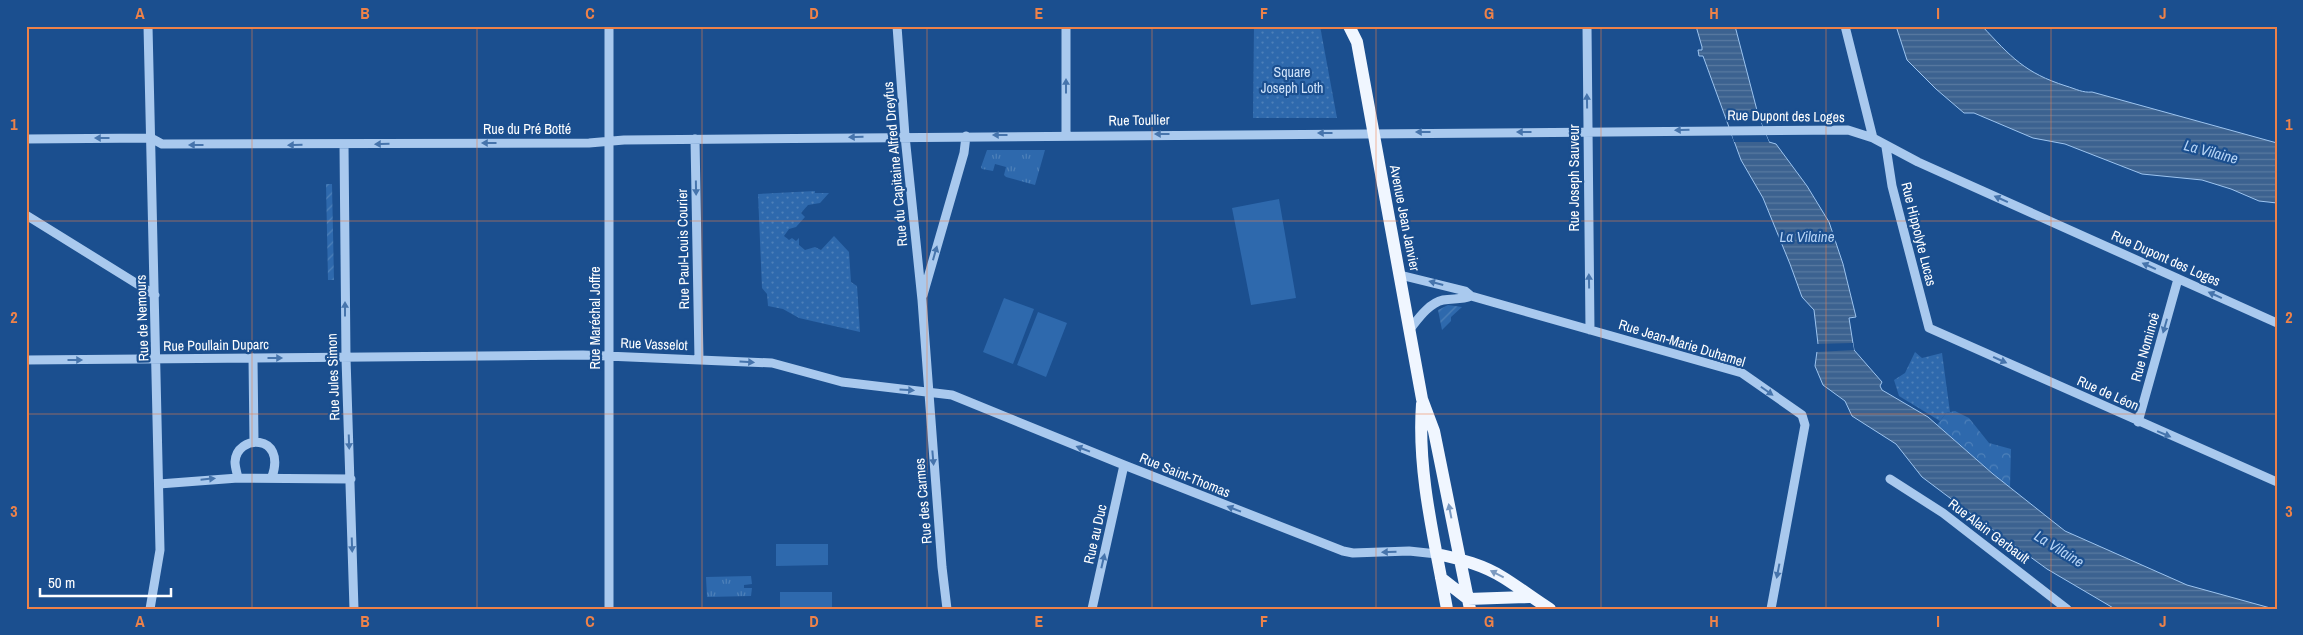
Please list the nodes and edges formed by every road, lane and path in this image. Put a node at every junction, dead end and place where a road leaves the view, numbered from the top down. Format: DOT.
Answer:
graph roads {
  1 [pos="148,26"];
  2 [pos="609,26"];
  3 [pos="1066,26"];
  4 [pos="1349,26"];
  5 [pos="1362,26"];
  6 [pos="1587,26"];
  7 [pos="1844,26"];
  8 [pos="897,29"];
  9 [pos="1357,42"];
  10 [pos="1374,132"];
  11 [pos="1588,132"];
  12 [pos="1066,135"];
  13 [pos="905,136"];
  14 [pos="966,136"];
  15 [pos="151,138"];
  16 [pos="1873,138"];
  17 [pos="26,139"];
  18 [pos="695,139"];
  19 [pos="608,141"];
  20 [pos="344,144"];
  21 [pos="1886,147"];
  22 [pos="26,215"];
  23 [pos="1400,275"];
  24 [pos="2178,279"];
  25 [pos="155,295"];
  26 [pos="1471,296"];
  27 [pos="922,300"];
  28 [pos="2277,323"];
  29 [pos="1928,328"];
  30 [pos="1410,329"];
  31 [pos="1590,330"];
  32 [pos="610,356"];
  33 [pos="253,358"];
  34 [pos="346,358"];
  35 [pos="157,359"];
  36 [pos="26,360"];
  37 [pos="699,360"];
  38 [pos="928,392"];
  39 [pos="1422,399"];
  40 [pos="2138,422"];
  41 [pos="254,442"];
  42 [pos="1124,466"];
  43 [pos="272,477"];
  44 [pos="238,478"];
  45 [pos="351,479"];
  46 [pos="1890,479"];
  47 [pos="2277,482"];
  48 [pos="159,484"];
  49 [pos="1437,554"];
  50 [pos="1460,559"];
  51 [pos="1441,578"];
  52 [pos="1529,597"];
  53 [pos="1469,604"];
  54 [pos="150,609"];
  55 [pos="354,609"];
  56 [pos="609,609"];
  57 [pos="947,609"];
  58 [pos="1092,609"];
  59 [pos="1447,609"];
  60 [pos="1550,609"];
  61 [pos="1771,609"];
  62 [pos="2067,609"];
  1 -- 15 [label="street, Rue de Nemours"];
  2 -- 19 [label="street, Rue Maréchal Joffre"];
  12 -- 3 [label="street, one-way"];
  4 -- 9 [label="main road, Avenue Jean Janvier"];
  5 -- 9 [label="main road, Avenue Jean Janvier"];
  11 -- 6 [label="street, Rue Joseph Sauveur, one-way"];
  7 -- 16 [label="street"];
  8 -- 13 [label="street, Rue du Capitaine Alfred Dreyfus"];
  9 -- 10 [label="main road, Avenue Jean Janvier"];
  11 -- 10 [label="street, Rue Dupont des Loges, one-way"];
  10 -- 12 [label="street, Rue Toullier, one-way"];
  10 -- 23 [label="main road, Avenue Jean Janvier"];
  16 -- 11 [label="street, Rue Dupont des Loges, one-way"];
  31 -- 11 [label="street, Rue Joseph Sauveur, one-way"];
  12 -- 14 [label="street, Rue Toullier, one-way"];
  13 -- 14 [label="street, Rue Toullier"];
  13 -- 18 [label="street, Rue du Pré Botté, one-way"];
  13 -- 27 [label="street, Rue du Capitaine Alfred Dreyfus"];
  27 -- 14 [label="street, Rue du Capitaine Alfred Dreyfus, one-way"];
  15 -- 17 [label="street, Rue du Pré Botté, one-way"];
  20 -- 15 [label="street, Rue du Pré Botté, one-way"];
  15 -- 25 [label="street, Rue de Nemours"];
  16 -- 21 [label="street, Rue Dupont des Loges"];
  18 -- 19 [label="street, Rue du Pré Botté"];
  18 -- 37 [label="street, Rue Paul-Louis Courier, one-way"];
  19 -- 20 [label="street, Rue du Pré Botté, one-way"];
  19 -- 32 [label="street, Rue Maréchal Joffre"];
  34 -- 20 [label="street, Rue Jules Simon, one-way"];
  24 -- 21 [label="street, Rue Dupont des Loges, one-way"];
  21 -- 29 [label="street, Rue Hippolyte Lucas"];
  22 -- 25 [label="street"];
  26 -- 23 [label="street, Rue Jean-Marie Duhamel, one-way"];
  23 -- 30 [label="main road, Avenue Jean Janvier"];
  28 -- 24 [label="street, Rue Dupont des Loges, one-way"];
  24 -- 40 [label="street, Rue Nominoë, one-way"];
  25 -- 35 [label="street, Rue de Nemours"];
  26 -- 30 [label="street, Rue Jean-Marie Duhamel"];
  26 -- 31 [label="street, Rue Jean-Marie Duhamel"];
  27 -- 38 [label="street, Rue du Capitaine Alfred Dreyfus"];
  29 -- 40 [label="street, Rue de Léon, one-way"];
  30 -- 39 [label="main road, Avenue Jean Janvier"];
  31 -- 61 [label="street, Rue Jean-Marie Duhamel, one-way"];
  32 -- 34 [label="street, Rue Vasselot"];
  32 -- 37 [label="street, Rue Vasselot"];
  32 -- 56 [label="street, Rue Maréchal Joffre"];
  33 -- 34 [label="street, Rue Poullain Duparc, one-way"];
  33 -- 35 [label="street, Rue Poullain Duparc"];
  33 -- 41 [label="street"];
  34 -- 45 [label="street, Rue Jules Simon, one-way"];
  36 -- 35 [label="street, Rue Poullain Duparc, one-way"];
  35 -- 48 [label="street, Rue de Nemours"];
  37 -- 38 [label="street, Rue Vasselot, one-way"];
  42 -- 38 [label="street, Rue Saint-Thomas, one-way"];
  38 -- 57 [label="street, Rue des Carmes, one-way"];
  39 -- 49 [label="main road, Avenue Jean Janvier"];
  50 -- 39 [label="main road, Avenue Jean Janvier, one-way"];
  40 -- 47 [label="street, Rue de Léon, one-way"];
  41 -- 43 [label="street"];
  41 -- 44 [label="street"];
  49 -- 42 [label="street, Rue Saint-Thomas, one-way"];
  58 -- 42 [label="street, Rue au Duc, one-way"];
  43 -- 44 [label="street"];
  43 -- 45 [label="street"];
  48 -- 44 [label="street, one-way"];
  45 -- 55 [label="street, Rue Jules Simon, one-way"];
  46 -- 62 [label="street, Rue Alain Gerbault"];
  48 -- 54 [label="street, Rue de Nemours"];
  49 -- 50 [label="main road"];
  49 -- 51 [label="main road, Avenue Jean Janvier"];
  52 -- 50 [label="main road, one-way"];
  50 -- 53 [label="main road, Avenue Jean Janvier"];
  51 -- 53 [label="main road"];
  51 -- 59 [label="main road, Avenue Jean Janvier"];
  52 -- 53 [label="main road"];
  52 -- 60 [label="main road"];
}
